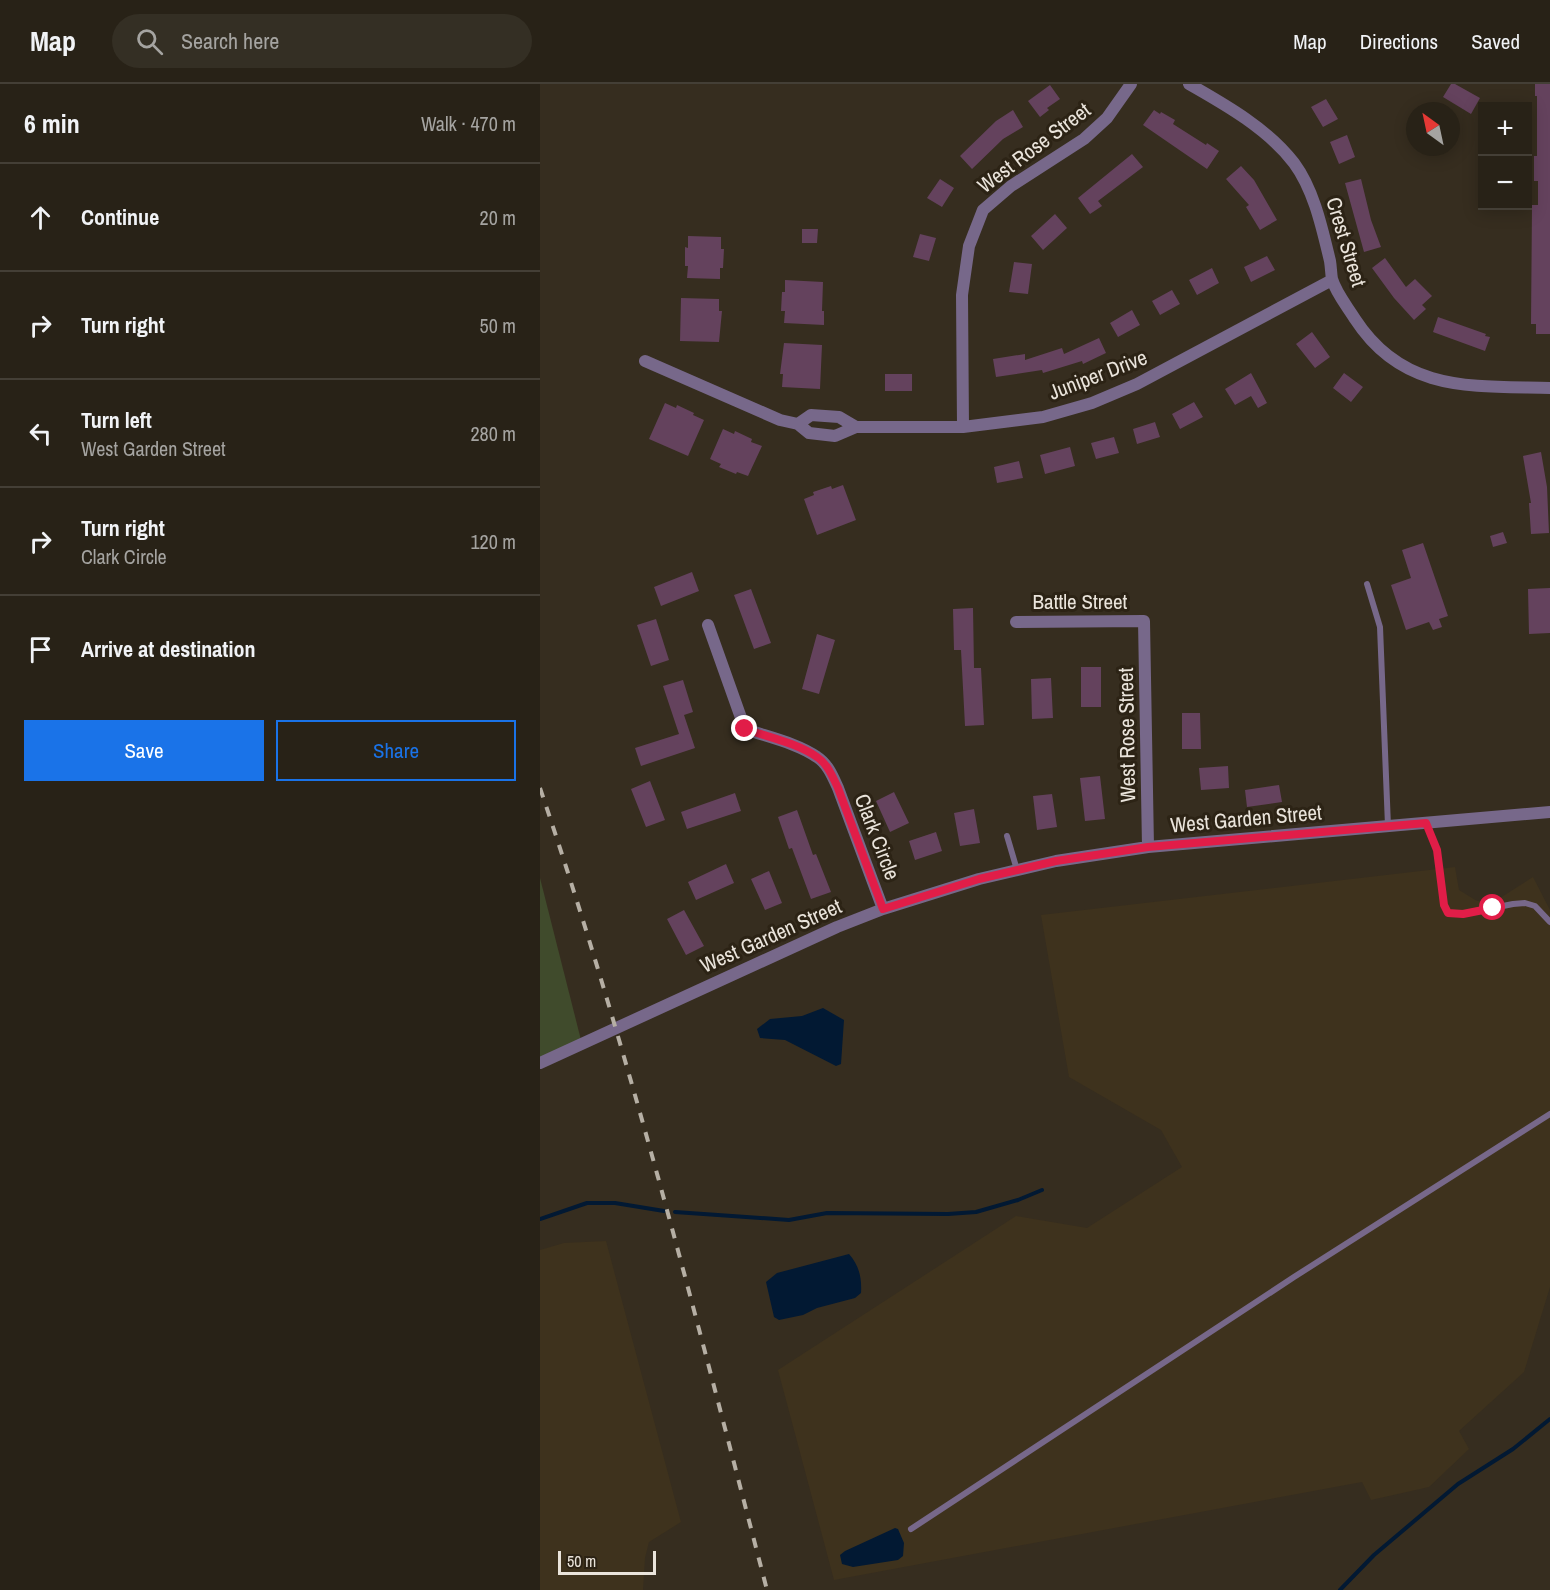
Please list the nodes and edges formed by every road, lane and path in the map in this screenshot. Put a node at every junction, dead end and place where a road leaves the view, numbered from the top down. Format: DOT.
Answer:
graph roads {
  1 [pos="1131,84"];
  2 [pos="1189,84"];
  3 [pos="1332,280"];
  4 [pos="645,361"];
  5 [pos="1550,388"];
  6 [pos="798,424"];
  7 [pos="856,427"];
  8 [pos="963,427"];
  9 [pos="1367,584"];
  10 [pos="1144,621"];
  11 [pos="1016,622"];
  12 [pos="708,625"];
  13 [pos="1550,812"];
  14 [pos="1426,823"];
  15 [pos="1388,826"];
  16 [pos="1007,836"];
  17 [pos="1148,847"];
  18 [pos="1017,870"];
  19 [pos="883,909"];
  20 [pos="1550,922"];
  21 [pos="540,1063"];
  22 [pos="1550,1114"];
  23 [pos="911,1529"];
  1 -- 8 [label="street, West Rose Street"];
  2 -- 3 [label="street, Crest Street"];
  3 -- 5 [label="street, Crest Street"];
  3 -- 8 [label="street, Juniper Drive"];
  4 -- 6 [label="street, Juniper Drive"];
  6 -- 7 [label="street, Juniper Drive"];
  6 -- 7 [label="street, Juniper Drive"];
  7 -- 8 [label="street, Juniper Drive"];
  9 -- 15 [label="lane"];
  10 -- 11 [label="street, Battle Street"];
  10 -- 17 [label="street, West Rose Street"];
  12 -- 19 [label="street, Clark Circle"];
  13 -- 14 [label="street, West Garden Street"];
  14 -- 15 [label="street, West Garden Street"];
  14 -- 20 [label="lane"];
  15 -- 17 [label="street, West Garden Street"];
  16 -- 18 [label="lane"];
  17 -- 18 [label="street, West Garden Street"];
  18 -- 19 [label="street, West Garden Street"];
  19 -- 21 [label="street, West Garden Street"];
  22 -- 23 [label="lane"];
}
